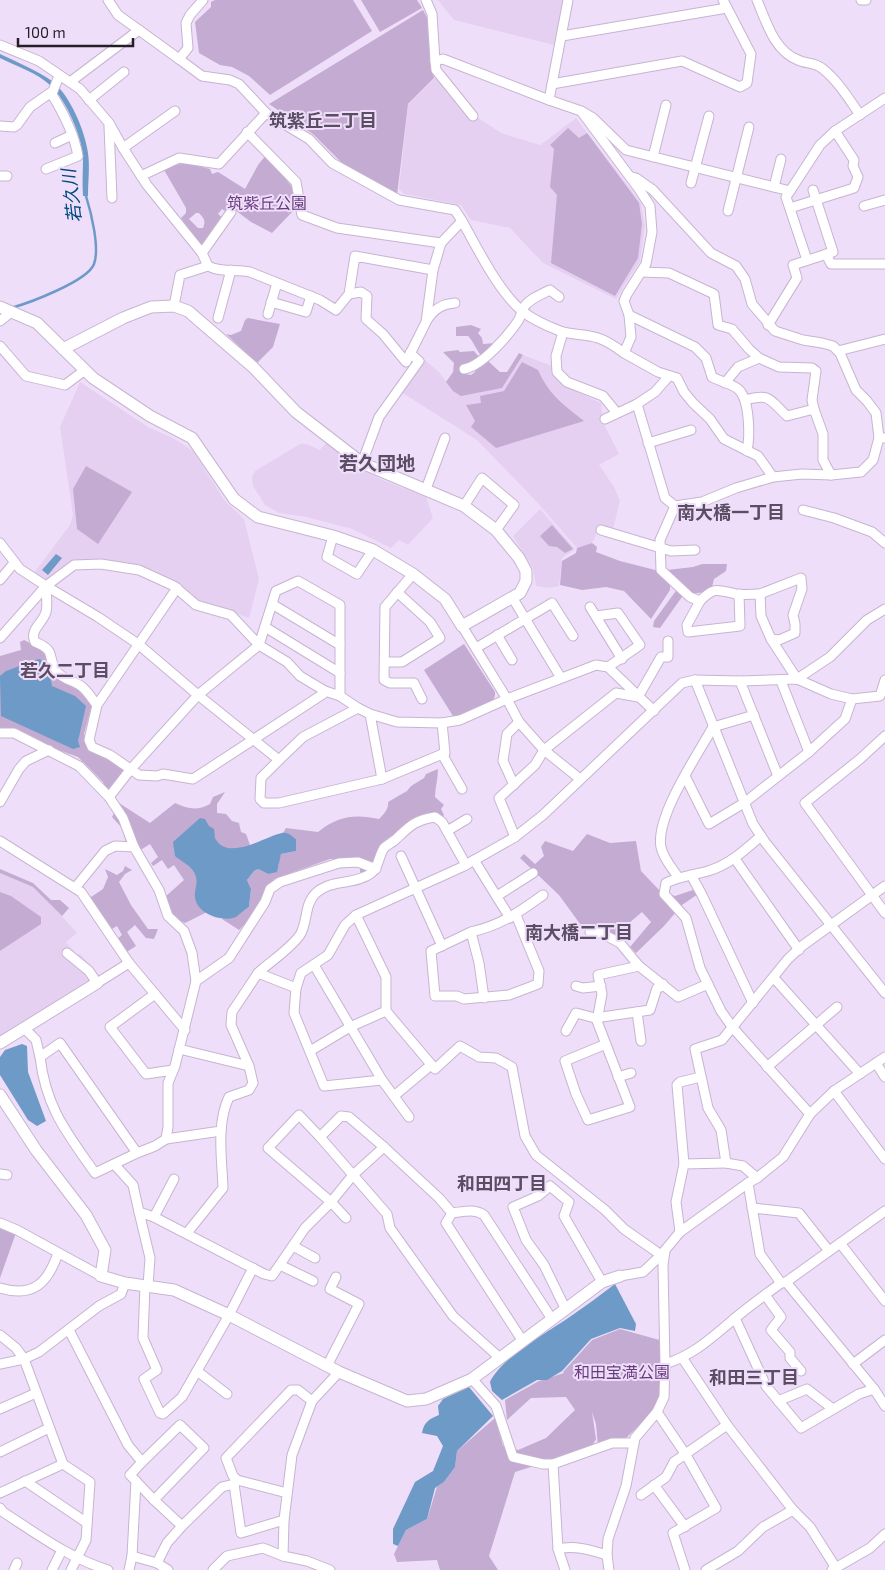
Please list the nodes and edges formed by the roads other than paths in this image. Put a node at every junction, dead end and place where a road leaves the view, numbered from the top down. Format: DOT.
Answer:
graph roads {
  1 [pos="108,0"];
  2 [pos="203,0"];
  3 [pos="426,0"];
  4 [pos="568,0"];
  5 [pos="757,0"];
  6 [pos="861,0"];
  7 [pos="866,0"];
  8 [pos="725,4"];
  9 [pos="139,30"];
  10 [pos="562,36"];
  11 [pos="0,45"];
  12 [pos="179,59"];
  13 [pos="435,61"];
  14 [pos="124,72"];
  15 [pos="59,76"];
  16 [pos="70,82"];
  17 [pos="552,84"];
  18 [pos="52,92"];
  19 [pos="885,98"];
  20 [pos="89,100"];
  21 [pos="549,100"];
  22 [pos="666,105"];
  23 [pos="175,111"];
  24 [pos="581,111"];
  25 [pos="266,113"];
  26 [pos="860,115"];
  27 [pos="473,116"];
  28 [pos="709,116"];
  29 [pos="109,123"];
  30 [pos="0,126"];
  31 [pos="749,128"];
  32 [pos="835,131"];
  33 [pos="247,132"];
  34 [pos="72,135"];
  35 [pos="55,142"];
  36 [pos="123,148"];
  37 [pos="653,157"];
  38 [pos="781,159"];
  39 [pos="695,167"];
  40 [pos="46,169"];
  41 [pos="141,176"];
  42 [pos="630,177"];
  43 [pos="738,178"];
  44 [pos="691,183"];
  45 [pos="774,187"];
  46 [pos="813,190"];
  47 [pos="790,191"];
  48 [pos="112,198"];
  49 [pos="816,200"];
  50 [pos="885,200"];
  51 [pos="864,206"];
  52 [pos="790,208"];
  53 [pos="728,211"];
  54 [pos="231,212"];
  55 [pos="462,221"];
  56 [pos="441,243"];
  57 [pos="202,253"];
  58 [pos="826,254"];
  59 [pos="807,260"];
  60 [pos="885,264"];
  61 [pos="208,266"];
  62 [pos="231,270"];
  63 [pos="433,270"];
  64 [pos="641,272"];
  65 [pos="277,283"];
  66 [pos="349,294"];
  67 [pos="311,296"];
  68 [pos="560,297"];
  69 [pos="271,302"];
  70 [pos="455,304"];
  71 [pos="174,306"];
  72 [pos="0,307"];
  73 [pos="522,311"];
  74 [pos="11,312"];
  75 [pos="268,314"];
  76 [pos="629,315"];
  77 [pos="218,318"];
  78 [pos="0,321"];
  79 [pos="426,322"];
  80 [pos="768,325"];
  81 [pos="563,332"];
  82 [pos="885,339"];
  83 [pos="0,346"];
  84 [pos="63,349"];
  85 [pos="838,351"];
  86 [pos="410,353"];
  87 [pos="624,353"];
  88 [pos="759,358"];
  89 [pos="464,369"];
  90 [pos="85,370"];
  91 [pos="669,376"];
  92 [pos="725,383"];
  93 [pos="745,400"];
  94 [pos="637,404"];
  95 [pos="814,410"];
  96 [pos="618,413"];
  97 [pos="605,419"];
  98 [pos="691,430"];
  99 [pos="445,438"];
  100 [pos="882,438"];
  101 [pos="648,443"];
  102 [pos="747,451"];
  103 [pos="362,463"];
  104 [pos="831,475"];
  105 [pos="773,477"];
  106 [pos="426,489"];
  107 [pos="464,506"];
  108 [pos="674,506"];
  109 [pos="803,510"];
  110 [pos="496,530"];
  111 [pos="601,530"];
  112 [pos="333,536"];
  113 [pos="0,543"];
  114 [pos="885,543"];
  115 [pos="660,547"];
  116 [pos="373,550"];
  117 [pos="695,550"];
  118 [pos="14,564"];
  119 [pos="413,574"];
  120 [pos="0,580"];
  121 [pos="46,586"];
  122 [pos="177,588"];
  123 [pos="398,592"];
  124 [pos="739,594"];
  125 [pos="760,594"];
  126 [pos="512,597"];
  127 [pos="700,601"];
  128 [pos="272,604"];
  129 [pos="590,607"];
  130 [pos="885,609"];
  131 [pos="596,616"];
  132 [pos="525,618"];
  133 [pos="462,626"];
  134 [pos="265,627"];
  135 [pos="497,635"];
  136 [pos="573,636"];
  137 [pos="0,638"];
  138 [pos="771,639"];
  139 [pos="668,641"];
  140 [pos="138,644"];
  141 [pos="259,645"];
  142 [pos="340,645"];
  143 [pos="476,648"];
  144 [pos="622,659"];
  145 [pos="512,660"];
  146 [pos="385,662"];
  147 [pos="608,667"];
  148 [pos="340,673"];
  149 [pos="561,678"];
  150 [pos="797,679"];
  151 [pos="695,680"];
  152 [pos="885,680"];
  153 [pos="740,681"];
  154 [pos="781,681"];
  155 [pos="325,691"];
  156 [pos="883,692"];
  157 [pos="198,695"];
  158 [pos="340,696"];
  159 [pos="638,697"];
  160 [pos="422,699"];
  161 [pos="507,699"];
  162 [pos="852,699"];
  163 [pos="97,704"];
  164 [pos="358,708"];
  165 [pos="654,711"];
  166 [pos="370,714"];
  167 [pos="754,715"];
  168 [pos="519,722"];
  169 [pos="442,723"];
  170 [pos="713,727"];
  171 [pos="0,733"];
  172 [pos="253,739"];
  173 [pos="884,739"];
  174 [pos="49,750"];
  175 [pos="544,750"];
  176 [pos="809,752"];
  177 [pos="442,754"];
  178 [pos="279,760"];
  179 [pos="130,770"];
  180 [pos="685,776"];
  181 [pos="778,776"];
  182 [pos="382,779"];
  183 [pos="580,779"];
  184 [pos="514,785"];
  185 [pos="462,789"];
  186 [pos="109,797"];
  187 [pos="0,802"];
  188 [pos="744,803"];
  189 [pos="467,819"];
  190 [pos="447,831"];
  191 [pos="515,836"];
  192 [pos="761,836"];
  193 [pos="0,841"];
  194 [pos="134,847"];
  195 [pos="401,856"];
  196 [pos="735,859"];
  197 [pos="474,860"];
  198 [pos="466,865"];
  199 [pos="376,869"];
  200 [pos="533,873"];
  201 [pos="691,875"];
  202 [pos="678,877"];
  203 [pos="885,886"];
  204 [pos="76,888"];
  205 [pos="416,888"];
  206 [pos="543,895"];
  207 [pos="497,896"];
  208 [pos="872,896"];
  209 [pos="885,914"];
  210 [pos="356,915"];
  211 [pos="513,916"];
  212 [pos="832,925"];
  213 [pos="471,932"];
  214 [pos="590,932"];
  215 [pos="442,946"];
  216 [pos="798,950"];
  217 [pos="67,953"];
  218 [pos="129,963"];
  219 [pos="314,966"];
  220 [pos="639,966"];
  221 [pos="258,973"];
  222 [pos="774,978"];
  223 [pos="196,981"];
  224 [pos="97,983"];
  225 [pos="663,984"];
  226 [pos="708,984"];
  227 [pos="576,986"];
  228 [pos="601,986"];
  229 [pos="296,988"];
  230 [pos="885,993"];
  231 [pos="154,994"];
  232 [pos="484,998"];
  233 [pos="753,1004"];
  234 [pos="837,1007"];
  235 [pos="386,1011"];
  236 [pos="637,1012"];
  237 [pos="597,1018"];
  238 [pos="816,1024"];
  239 [pos="350,1027"];
  240 [pos="24,1028"];
  241 [pos="733,1028"];
  242 [pos="185,1030"];
  243 [pos="566,1031"];
  244 [pos="640,1041"];
  245 [pos="0,1042"];
  246 [pos="606,1044"];
  247 [pos="179,1049"];
  248 [pos="310,1050"];
  249 [pos="40,1058"];
  250 [pos="885,1058"];
  251 [pos="876,1064"];
  252 [pos="431,1065"];
  253 [pos="249,1066"];
  254 [pos="767,1067"];
  255 [pos="173,1070"];
  256 [pos="630,1073"];
  257 [pos="860,1074"];
  258 [pos="618,1077"];
  259 [pos="701,1077"];
  260 [pos="885,1077"];
  261 [pos="382,1080"];
  262 [pos="834,1091"];
  263 [pos="0,1095"];
  264 [pos="394,1096"];
  265 [pos="810,1114"];
  266 [pos="409,1117"];
  267 [pos="221,1131"];
  268 [pos="320,1137"];
  269 [pos="166,1139"];
  270 [pos="384,1147"];
  271 [pos="137,1153"];
  272 [pos="885,1159"];
  273 [pos="726,1163"];
  274 [pos="114,1164"];
  275 [pos="684,1164"];
  276 [pos="353,1175"];
  277 [pos="758,1178"];
  278 [pos="174,1179"];
  279 [pos="748,1183"];
  280 [pos="331,1202"];
  281 [pos="752,1208"];
  282 [pos="885,1211"];
  283 [pos="140,1212"];
  284 [pos="452,1213"];
  285 [pos="154,1217"];
  286 [pos="346,1218"];
  287 [pos="0,1223"];
  288 [pos="680,1232"];
  289 [pos="187,1234"];
  290 [pos="840,1243"];
  291 [pos="293,1246"];
  292 [pos="829,1251"];
  293 [pos="663,1252"];
  294 [pos="58,1253"];
  295 [pos="315,1258"];
  296 [pos="280,1265"];
  297 [pos="253,1268"];
  298 [pos="101,1276"];
  299 [pos="620,1276"];
  300 [pos="336,1278"];
  301 [pos="313,1281"];
  302 [pos="602,1282"];
  303 [pos="783,1282"];
  304 [pos="126,1283"];
  305 [pos="146,1286"];
  306 [pos="0,1288"];
  307 [pos="765,1295"];
  308 [pos="885,1301"];
  309 [pos="566,1310"];
  310 [pos="230,1315"];
  311 [pos="735,1318"];
  312 [pos="552,1319"];
  313 [pos="69,1330"];
  314 [pos="0,1335"];
  315 [pos="522,1340"];
  316 [pos="885,1340"];
  317 [pos="500,1358"];
  318 [pos="24,1359"];
  319 [pos="682,1359"];
  320 [pos="0,1364"];
  321 [pos="665,1364"];
  322 [pos="853,1364"];
  323 [pos="327,1366"];
  324 [pos="197,1371"];
  325 [pos="339,1372"];
  326 [pos="801,1372"];
  327 [pos="472,1379"];
  328 [pos="874,1390"];
  329 [pos="36,1392"];
  330 [pos="227,1394"];
  331 [pos="312,1401"];
  332 [pos="778,1401"];
  333 [pos="885,1406"];
  334 [pos="0,1409"];
  335 [pos="833,1409"];
  336 [pos="657,1412"];
  337 [pos="727,1425"];
  338 [pos="49,1428"];
  339 [pos="634,1443"];
  340 [pos="0,1452"];
  341 [pos="686,1455"];
  342 [pos="142,1462"];
  343 [pos="63,1464"];
  344 [pos="553,1464"];
  345 [pos="25,1481"];
  346 [pos="136,1481"];
  347 [pos="236,1482"];
  348 [pos="654,1485"];
  349 [pos="0,1493"];
  350 [pos="287,1493"];
  351 [pos="641,1495"];
  352 [pos="154,1500"];
  353 [pos="0,1508"];
  354 [pos="793,1510"];
  355 [pos="284,1520"];
  356 [pos="87,1523"];
  357 [pos="182,1526"];
  358 [pos="685,1527"];
  359 [pos="885,1534"];
  360 [pos="558,1548"];
  361 [pos="62,1550"];
  362 [pos="607,1555"];
  363 [pos="132,1556"];
  364 [pos="283,1556"];
  365 [pos="77,1559"];
  366 [pos="157,1562"];
  367 [pos="306,1566"];
  368 [pos="838,1568"];
  369 [pos="52,1570"];
  370 [pos="72,1570"];
  371 [pos="108,1570"];
  372 [pos="129,1570"];
  373 [pos="168,1570"];
  374 [pos="213,1570"];
  375 [pos="330,1570"];
  376 [pos="565,1570"];
  377 [pos="609,1570"];
  378 [pos="685,1570"];
  379 [pos="706,1570"];
  1 -- 9 [label="street"];
  2 -- 12 [label="street"];
  3 -- 13 [label="street"];
  4 -- 10 [label="street"];
  5 -- 26 [label="street"];
  6 -- 7 [label="street"];
  8 -- 10 [label="street"];
  8 -- 17 [label="street"];
  9 -- 12 [label="street"];
  9 -- 16 [label="street"];
  10 -- 17 [label="street"];
  11 -- 15 [label="street"];
  12 -- 25 [label="street"];
  13 -- 21 [label="street"];
  13 -- 27 [label="street"];
  14 -- 20 [label="street"];
  15 -- 16 [label="street"];
  15 -- 18 [label="street"];
  16 -- 20 [label="street"];
  17 -- 21 [label="street"];
  18 -- 30 [label="street"];
  18 -- 34 [label="street"];
  19 -- 26 [label="street"];
  20 -- 29 [label="street"];
  21 -- 24 [label="street"];
  22 -- 37 [label="street"];
  23 -- 36 [label="street"];
  24 -- 37 [label="street"];
  24 -- 42 [label="street"];
  25 -- 33 [label="street"];
  25 -- 55 [label="street"];
  26 -- 32 [label="street"];
  28 -- 39 [label="street"];
  29 -- 36 [label="street"];
  29 -- 48 [label="street"];
  31 -- 43 [label="street"];
  32 -- 47 [label="street"];
  32 -- 49 [label="street"];
  33 -- 41 [label="street"];
  33 -- 56 [label="street"];
  34 -- 35 [label="street"];
  34 -- 40 [label="street"];
  36 -- 41 [label="street"];
  37 -- 39 [label="street"];
  38 -- 45 [label="street"];
  39 -- 43 [label="street"];
  39 -- 44 [label="street"];
  41 -- 57 [label="street"];
  42 -- 64 [label="street"];
  42 -- 80 [label="street"];
  43 -- 45 [label="street"];
  43 -- 53 [label="street"];
  45 -- 47 [label="street"];
  46 -- 49 [label="street"];
  47 -- 52 [label="street"];
  49 -- 52 [label="street"];
  49 -- 58 [label="street"];
  50 -- 51 [label="street"];
  52 -- 59 [label="street"];
  54 -- 57 [label="street"];
  55 -- 56 [label="street"];
  55 -- 73 [label="street"];
  56 -- 63 [label="street"];
  57 -- 61 [label="street"];
  58 -- 59 [label="street"];
  58 -- 60 [label="street"];
  59 -- 80 [label="street"];
  61 -- 62 [label="street"];
  61 -- 71 [label="street"];
  62 -- 65 [label="street"];
  62 -- 77 [label="street"];
  63 -- 66 [label="street"];
  63 -- 79 [label="street"];
  64 -- 76 [label="street"];
  64 -- 88 [label="street"];
  65 -- 67 [label="street"];
  65 -- 69 [label="street"];
  66 -- 67 [label="street"];
  66 -- 86 [label="street"];
  67 -- 69 [label="street"];
  68 -- 73 [label="street"];
  69 -- 75 [label="street"];
  70 -- 79 [label="street"];
  71 -- 84 [label="street"];
  71 -- 103 [label="street"];
  72 -- 74 [label="street"];
  73 -- 81 [label="street"];
  73 -- 89 [label="street"];
  74 -- 78 [label="street"];
  74 -- 84 [label="street"];
  76 -- 87 [label="street"];
  76 -- 92 [label="street"];
  79 -- 86 [label="street"];
  80 -- 85 [label="street"];
  81 -- 87 [label="street"];
  81 -- 96 [label="street"];
  82 -- 85 [label="street"];
  83 -- 90 [label="street"];
  84 -- 90 [label="street"];
  85 -- 100 [label="street"];
  86 -- 103 [label="street"];
  87 -- 91 [label="street"];
  88 -- 92 [label="street"];
  88 -- 95 [label="street"];
  90 -- 112 [label="street"];
  91 -- 94 [label="street"];
  91 -- 102 [label="street"];
  92 -- 93 [label="street"];
  93 -- 95 [label="street"];
  93 -- 102 [label="street"];
  94 -- 96 [label="street"];
  94 -- 101 [label="street"];
  95 -- 104 [label="street"];
  96 -- 97 [label="street"];
  98 -- 101 [label="street"];
  99 -- 106 [label="street"];
  100 -- 104 [label="street"];
  101 -- 108 [label="street"];
  102 -- 105 [label="street"];
  103 -- 106 [label="street"];
  104 -- 105 [label="street"];
  105 -- 108 [label="street"];
  106 -- 107 [label="street"];
  107 -- 110 [label="street"];
  107 -- 110 [label="street"];
  108 -- 115 [label="street"];
  109 -- 114 [label="street"];
  110 -- 126 [label="street"];
  111 -- 115 [label="street"];
  112 -- 116 [label="street"];
  112 -- 116 [label="street"];
  113 -- 118 [label="street"];
  115 -- 117 [label="street"];
  115 -- 127 [label="street"];
  116 -- 119 [label="street"];
  118 -- 120 [label="street"];
  118 -- 121 [label="street"];
  119 -- 123 [label="street"];
  119 -- 133 [label="street"];
  121 -- 122 [label="street"];
  121 -- 137 [label="street"];
  121 -- 140 [label="street"];
  121 -- 163 [label="street"];
  122 -- 140 [label="street"];
  122 -- 141 [label="street"];
  123 -- 146 [label="street"];
  123 -- 146 [label="street"];
  124 -- 125 [label="street"];
  124 -- 127 [label="street"];
  124 -- 127 [label="street"];
  125 -- 138 [label="street"];
  125 -- 138 [label="street"];
  126 -- 132 [label="street"];
  126 -- 133 [label="street"];
  128 -- 134 [label="street"];
  128 -- 142 [label="street"];
  128 -- 142 [label="street"];
  129 -- 131 [label="street"];
  130 -- 150 [label="street"];
  131 -- 144 [label="street"];
  131 -- 144 [label="street"];
  132 -- 135 [label="street"];
  132 -- 136 [label="street"];
  132 -- 149 [label="street"];
  133 -- 143 [label="street"];
  134 -- 141 [label="street"];
  134 -- 148 [label="street"];
  135 -- 143 [label="street"];
  135 -- 145 [label="street"];
  138 -- 150 [label="street"];
  139 -- 159 [label="street"];
  140 -- 157 [label="street"];
  140 -- 163 [label="street"];
  141 -- 155 [label="street"];
  141 -- 157 [label="street"];
  142 -- 148 [label="street"];
  143 -- 161 [label="street"];
  144 -- 147 [label="street"];
  146 -- 160 [label="street"];
  147 -- 149 [label="street"];
  147 -- 159 [label="street"];
  148 -- 158 [label="street"];
  149 -- 161 [label="street"];
  150 -- 154 [label="street"];
  150 -- 162 [label="street"];
  151 -- 153 [label="street"];
  151 -- 165 [label="street"];
  151 -- 170 [label="street"];
  152 -- 156 [label="street"];
  153 -- 154 [label="street"];
  153 -- 167 [label="street"];
  154 -- 176 [label="street"];
  155 -- 158 [label="street"];
  155 -- 172 [label="street"];
  156 -- 162 [label="street"];
  157 -- 172 [label="street"];
  157 -- 179 [label="street"];
  158 -- 164 [label="street"];
  159 -- 165 [label="street"];
  159 -- 175 [label="street"];
  161 -- 168 [label="street"];
  161 -- 169 [label="street"];
  162 -- 176 [label="street"];
  163 -- 179 [label="street"];
  164 -- 166 [label="street"];
  164 -- 178 [label="street"];
  165 -- 183 [label="street"];
  166 -- 169 [label="street"];
  166 -- 182 [label="street"];
  167 -- 170 [label="street"];
  167 -- 181 [label="street"];
  168 -- 175 [label="street"];
  168 -- 184 [label="street"];
  169 -- 177 [label="street"];
  170 -- 180 [label="street"];
  170 -- 188 [label="street"];
  171 -- 174 [label="street"];
  172 -- 178 [label="street"];
  172 -- 179 [label="street"];
  173 -- 208 [label="street"];
  174 -- 186 [label="street"];
  174 -- 187 [label="street"];
  175 -- 183 [label="street"];
  175 -- 184 [label="street"];
  176 -- 181 [label="street"];
  177 -- 182 [label="street"];
  177 -- 185 [label="street"];
  178 -- 182 [label="street"];
  179 -- 186 [label="street"];
  180 -- 188 [label="street"];
  180 -- 202 [label="street"];
  181 -- 188 [label="street"];
  183 -- 191 [label="street"];
  184 -- 191 [label="street"];
  186 -- 194 [label="street"];
  188 -- 192 [label="street"];
  189 -- 190 [label="street"];
  190 -- 198 [label="street"];
  190 -- 199 [label="street"];
  191 -- 197 [label="street"];
  192 -- 196 [label="street"];
  192 -- 212 [label="street"];
  193 -- 204 [label="street"];
  194 -- 204 [label="street"];
  194 -- 223 [label="street"];
  195 -- 205 [label="street"];
  196 -- 201 [label="street"];
  196 -- 216 [label="street"];
  197 -- 198 [label="street"];
  197 -- 207 [label="street"];
  198 -- 205 [label="street"];
  199 -- 221 [label="street"];
  199 -- 223 [label="street"];
  200 -- 207 [label="street"];
  201 -- 202 [label="street"];
  201 -- 233 [label="street"];
  202 -- 226 [label="street"];
  203 -- 208 [label="street"];
  204 -- 218 [label="street"];
  205 -- 210 [label="street"];
  205 -- 215 [label="street"];
  206 -- 211 [label="street"];
  207 -- 211 [label="street"];
  208 -- 209 [label="street"];
  208 -- 212 [label="street"];
  210 -- 219 [label="street"];
  210 -- 235 [label="street"];
  211 -- 213 [label="street"];
  211 -- 232 [label="street"];
  212 -- 216 [label="street"];
  212 -- 230 [label="street"];
  213 -- 215 [label="street"];
  213 -- 232 [label="street"];
  214 -- 220 [label="street"];
  215 -- 232 [label="street"];
  216 -- 222 [label="street"];
  217 -- 224 [label="street"];
  218 -- 224 [label="street"];
  218 -- 231 [label="street"];
  219 -- 229 [label="street"];
  219 -- 239 [label="street"];
  220 -- 225 [label="street"];
  220 -- 228 [label="street"];
  221 -- 229 [label="street"];
  221 -- 253 [label="street"];
  222 -- 233 [label="street"];
  222 -- 238 [label="street"];
  223 -- 242 [label="street"];
  224 -- 240 [label="street"];
  225 -- 226 [label="street"];
  225 -- 236 [label="street"];
  226 -- 241 [label="street"];
  227 -- 228 [label="street"];
  228 -- 237 [label="street"];
  229 -- 248 [label="street"];
  231 -- 242 [label="street"];
  231 -- 255 [label="street"];
  233 -- 241 [label="street"];
  234 -- 238 [label="street"];
  235 -- 239 [label="street"];
  235 -- 252 [label="street"];
  236 -- 237 [label="street"];
  236 -- 244 [label="street"];
  237 -- 243 [label="street"];
  237 -- 246 [label="street"];
  238 -- 254 [label="street"];
  238 -- 257 [label="street"];
  239 -- 248 [label="street"];
  239 -- 261 [label="street"];
  240 -- 245 [label="street"];
  240 -- 249 [label="street"];
  241 -- 254 [label="street"];
  241 -- 259 [label="street"];
  242 -- 247 [label="street"];
  246 -- 258 [label="street"];
  246 -- 258 [label="street"];
  247 -- 253 [label="street"];
  247 -- 255 [label="street"];
  248 -- 261 [label="street"];
  249 -- 271 [label="street"];
  249 -- 274 [label="street"];
  250 -- 251 [label="street"];
  251 -- 257 [label="street"];
  251 -- 260 [label="street"];
  252 -- 264 [label="street"];
  252 -- 293 [label="street"];
  253 -- 267 [label="street"];
  254 -- 265 [label="street"];
  255 -- 269 [label="street"];
  256 -- 258 [label="street"];
  257 -- 262 [label="street"];
  259 -- 273 [label="street"];
  259 -- 275 [label="street"];
  261 -- 264 [label="street"];
  262 -- 265 [label="street"];
  262 -- 272 [label="street"];
  263 -- 298 [label="street"];
  264 -- 266 [label="street"];
  265 -- 277 [label="street"];
  267 -- 269 [label="street"];
  267 -- 289 [label="street"];
  268 -- 270 [label="street"];
  268 -- 276 [label="street"];
  268 -- 280 [label="street"];
  269 -- 271 [label="street"];
  270 -- 276 [label="street"];
  270 -- 284 [label="street"];
  271 -- 274 [label="street"];
  273 -- 275 [label="street"];
  273 -- 277 [label="street"];
  274 -- 283 [label="street"];
  275 -- 288 [label="street"];
  276 -- 280 [label="street"];
  276 -- 317 [label="street"];
  277 -- 279 [label="street"];
  278 -- 285 [label="street"];
  279 -- 281 [label="street"];
  279 -- 288 [label="street"];
  280 -- 286 [label="street"];
  280 -- 291 [label="street"];
  281 -- 292 [label="street"];
  281 -- 303 [label="street"];
  282 -- 290 [label="street"];
  283 -- 285 [label="street"];
  283 -- 305 [label="street"];
  284 -- 312 [label="street"];
  284 -- 315 [label="street"];
  285 -- 289 [label="street"];
  287 -- 294 [label="street"];
  288 -- 293 [label="street"];
  289 -- 297 [label="street"];
  290 -- 292 [label="street"];
  290 -- 308 [label="street"];
  291 -- 295 [label="street"];
  291 -- 296 [label="street"];
  292 -- 303 [label="street"];
  293 -- 299 [label="street"];
  293 -- 321 [label="street"];
  294 -- 298 [label="street"];
  294 -- 306 [label="street"];
  296 -- 297 [label="street"];
  296 -- 301 [label="street"];
  297 -- 310 [label="street"];
  298 -- 304 [label="street"];
  299 -- 302 [label="street"];
  300 -- 323 [label="street"];
  302 -- 309 [label="street"];
  302 -- 309 [label="street"];
  303 -- 307 [label="street"];
  303 -- 322 [label="street"];
  304 -- 305 [label="street"];
  304 -- 313 [label="street"];
  305 -- 310 [label="street"];
  305 -- 324 [label="street"];
  307 -- 311 [label="street"];
  307 -- 326 [label="street"];
  309 -- 312 [label="street"];
  310 -- 323 [label="street"];
  310 -- 324 [label="street"];
  311 -- 319 [label="street"];
  311 -- 332 [label="street"];
  312 -- 315 [label="street"];
  313 -- 318 [label="street"];
  313 -- 342 [label="street"];
  314 -- 318 [label="street"];
  315 -- 317 [label="street"];
  316 -- 322 [label="street"];
  317 -- 327 [label="street"];
  318 -- 320 [label="street"];
  318 -- 329 [label="street"];
  319 -- 321 [label="street"];
  319 -- 337 [label="street"];
  321 -- 336 [label="street"];
  322 -- 328 [label="street"];
  323 -- 325 [label="street"];
  324 -- 330 [label="street"];
  325 -- 327 [label="street"];
  325 -- 331 [label="street"];
  327 -- 344 [label="street"];
  328 -- 333 [label="street"];
  328 -- 335 [label="street"];
  329 -- 334 [label="street"];
  329 -- 338 [label="street"];
  331 -- 347 [label="street"];
  331 -- 350 [label="street"];
  332 -- 335 [label="street"];
  332 -- 335 [label="street"];
  336 -- 339 [label="street"];
  336 -- 341 [label="street"];
  337 -- 341 [label="street"];
  337 -- 354 [label="street"];
  338 -- 340 [label="street"];
  338 -- 343 [label="street"];
  339 -- 344 [label="street"];
  339 -- 362 [label="street"];
  341 -- 348 [label="street"];
  341 -- 358 [label="street"];
  342 -- 346 [label="street"];
  342 -- 352 [label="street"];
  343 -- 345 [label="street"];
  343 -- 356 [label="street"];
  344 -- 360 [label="street"];
  345 -- 349 [label="street"];
  345 -- 356 [label="street"];
  346 -- 352 [label="street"];
  346 -- 363 [label="street"];
  347 -- 350 [label="street"];
  347 -- 355 [label="street"];
  347 -- 357 [label="street"];
  348 -- 351 [label="street"];
  348 -- 358 [label="street"];
  350 -- 355 [label="street"];
  352 -- 357 [label="street"];
  353 -- 361 [label="street"];
  354 -- 368 [label="street"];
  354 -- 379 [label="street"];
  355 -- 364 [label="street"];
  356 -- 365 [label="street"];
  357 -- 366 [label="street"];
  358 -- 378 [label="street"];
  359 -- 368 [label="street"];
  360 -- 362 [label="street"];
  360 -- 376 [label="street"];
  361 -- 365 [label="street"];
  361 -- 369 [label="street"];
  362 -- 377 [label="street"];
  363 -- 366 [label="street"];
  363 -- 372 [label="street"];
  364 -- 367 [label="street"];
  364 -- 374 [label="street"];
  365 -- 370 [label="street"];
  365 -- 371 [label="street"];
  366 -- 373 [label="street"];
  367 -- 375 [label="street"];
}
